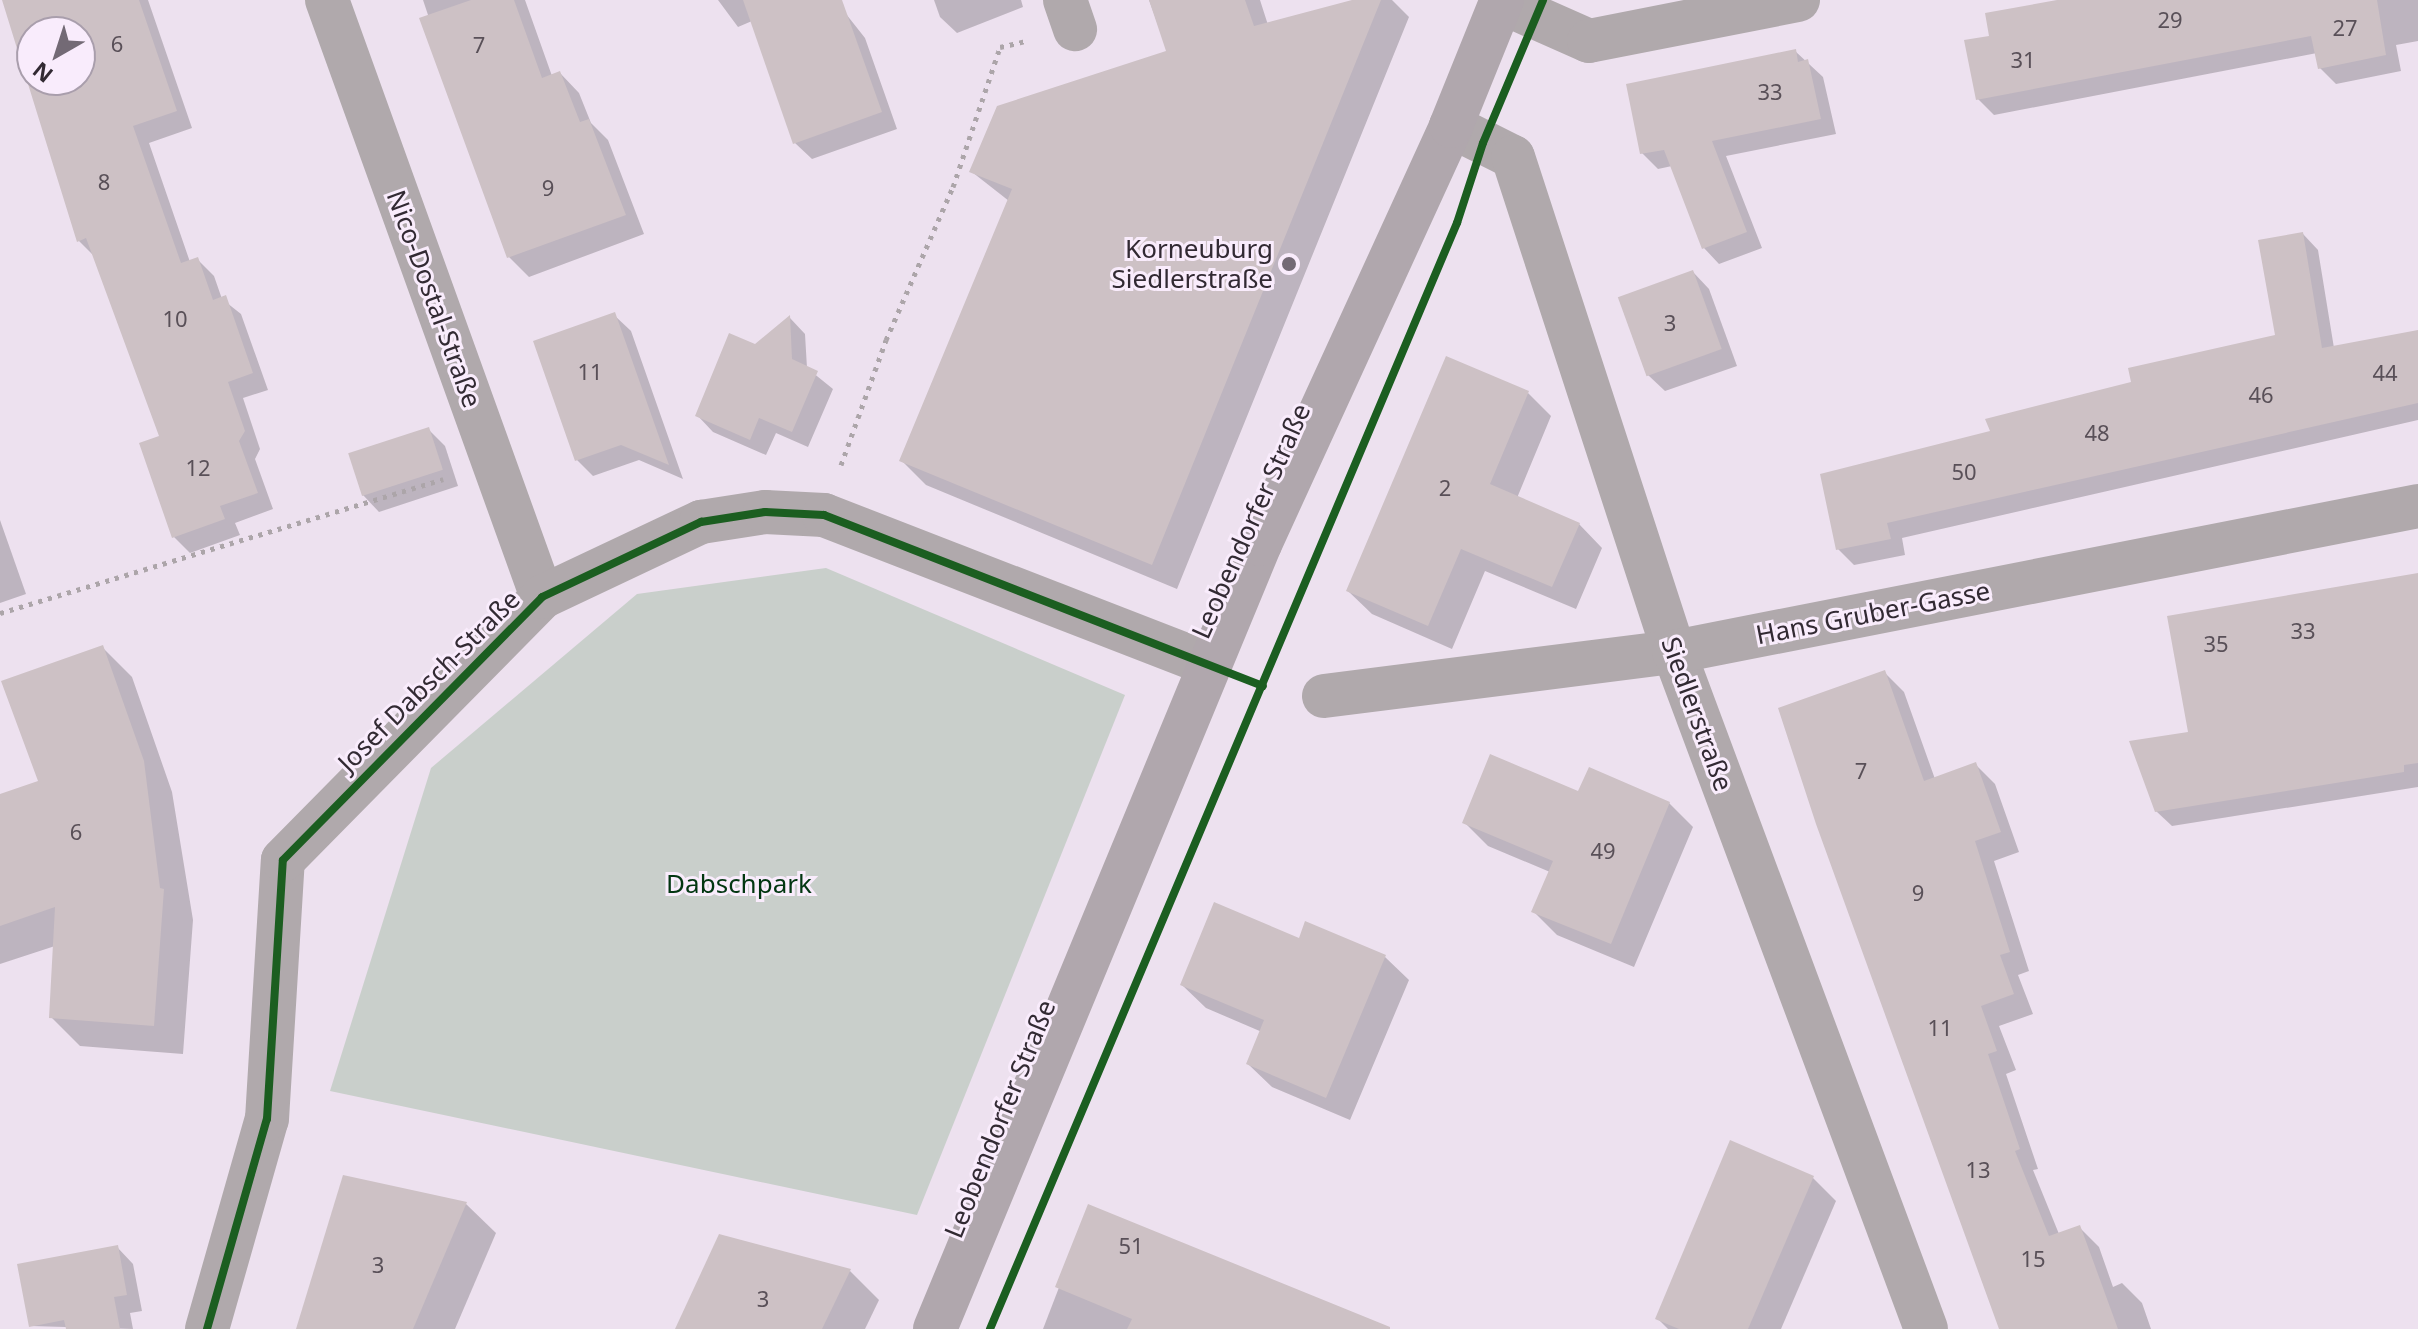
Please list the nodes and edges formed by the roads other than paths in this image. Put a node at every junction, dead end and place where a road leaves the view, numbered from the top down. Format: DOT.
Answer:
graph roads {
  1 [pos="327,0"];
  2 [pos="1798,0"];
  3 [pos="1502,1"];
  4 [pos="1451,126"];
  5 [pos="2418,506"];
  6 [pos="542,597"];
  7 [pos="1674,652"];
  8 [pos="1209,664"];
  9 [pos="1324,696"];
  10 [pos="207,1329"];
  11 [pos="935,1329"];
  12 [pos="1926,1329"];
  1 -- 6 [label="street, Nico-Dostal-Straße"];
  2 -- 3 [label="street"];
  3 -- 4 [label="main road, Leobendorfer Straße"];
  4 -- 7 [label="street, Siedlerstraße"];
  4 -- 8 [label="main road, Leobendorfer Straße"];
  5 -- 7 [label="street, Hans Gruber-Gasse"];
  6 -- 8 [label="street, Josef Dabsch-Straße"];
  6 -- 10 [label="street, Josef Dabsch-Straße"];
  7 -- 9 [label="street, Hans Gruber-Gasse"];
  7 -- 12 [label="street, Siedlerstraße"];
  8 -- 11 [label="main road, Leobendorfer Straße"];
}
